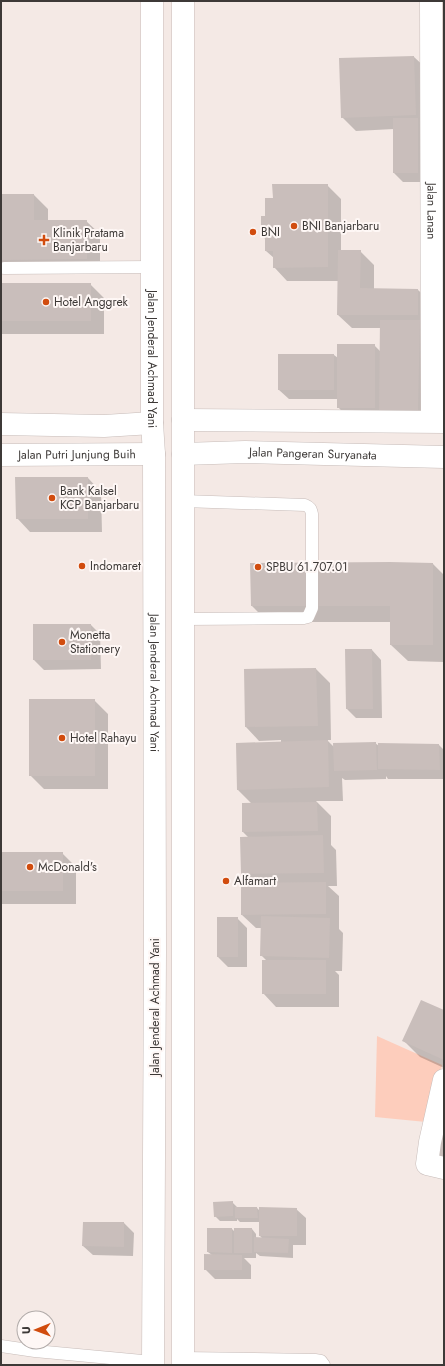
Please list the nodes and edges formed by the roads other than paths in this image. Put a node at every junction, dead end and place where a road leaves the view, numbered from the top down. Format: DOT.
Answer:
graph roads {
  1 [pos="152,1"];
  2 [pos="183,1"];
  3 [pos="431,1"];
  4 [pos="438,30"];
  5 [pos="153,267"];
  6 [pos="4,268"];
  7 [pos="183,420"];
  8 [pos="438,422"];
  9 [pos="152,423"];
  10 [pos="1,424"];
  11 [pos="154,454"];
  12 [pos="183,454"];
  13 [pos="1,455"];
  14 [pos="444,457"];
  15 [pos="183,501"];
  16 [pos="184,619"];
  17 [pos="155,952"];
  18 [pos="184,952"];
  19 [pos="444,1080"];
  20 [pos="444,1168"];
  21 [pos="184,1176"];
  22 [pos="154,1177"];
  23 [pos="1,1346"];
  24 [pos="183,1361"];
  25 [pos="153,1364"];
  26 [pos="324,1365"];
  1 -- 5 [label="main road, Jalan Jenderal Achmad Yani"];
  2 -- 7 [label="main road"];
  3 -- 4 [label="main road, Jalan Lanan"];
  4 -- 8 [label="main road, Jalan Lanan"];
  5 -- 6 [label="lane"];
  5 -- 9 [label="main road, Jalan Jenderal Achmad Yani"];
  7 -- 8 [label="main road"];
  7 -- 12 [label="main road"];
  9 -- 10 [label="main road"];
  9 -- 11 [label="main road, Jalan Jenderal Achmad Yani"];
  11 -- 13 [label="main road, Jalan Putri Junjung Buih"];
  11 -- 17 [label="main road, Jalan Jenderal Achmad Yani"];
  12 -- 14 [label="main road, Jalan Pangeran Suryanata"];
  12 -- 15 [label="main road"];
  15 -- 16 [label="main road"];
  15 -- 16 [label="lane"];
  16 -- 18 [label="main road"];
  17 -- 18 [label="main road"];
  17 -- 22 [label="main road, Jalan Jenderal Achmad Yani"];
  18 -- 21 [label="main road"];
  19 -- 20 [label="main road"];
  21 -- 22 [label="main road"];
  21 -- 24 [label="main road"];
  22 -- 25 [label="main road, Jalan Jenderal Achmad Yani"];
  23 -- 25 [label="lane"];
  24 -- 26 [label="lane"];
}
